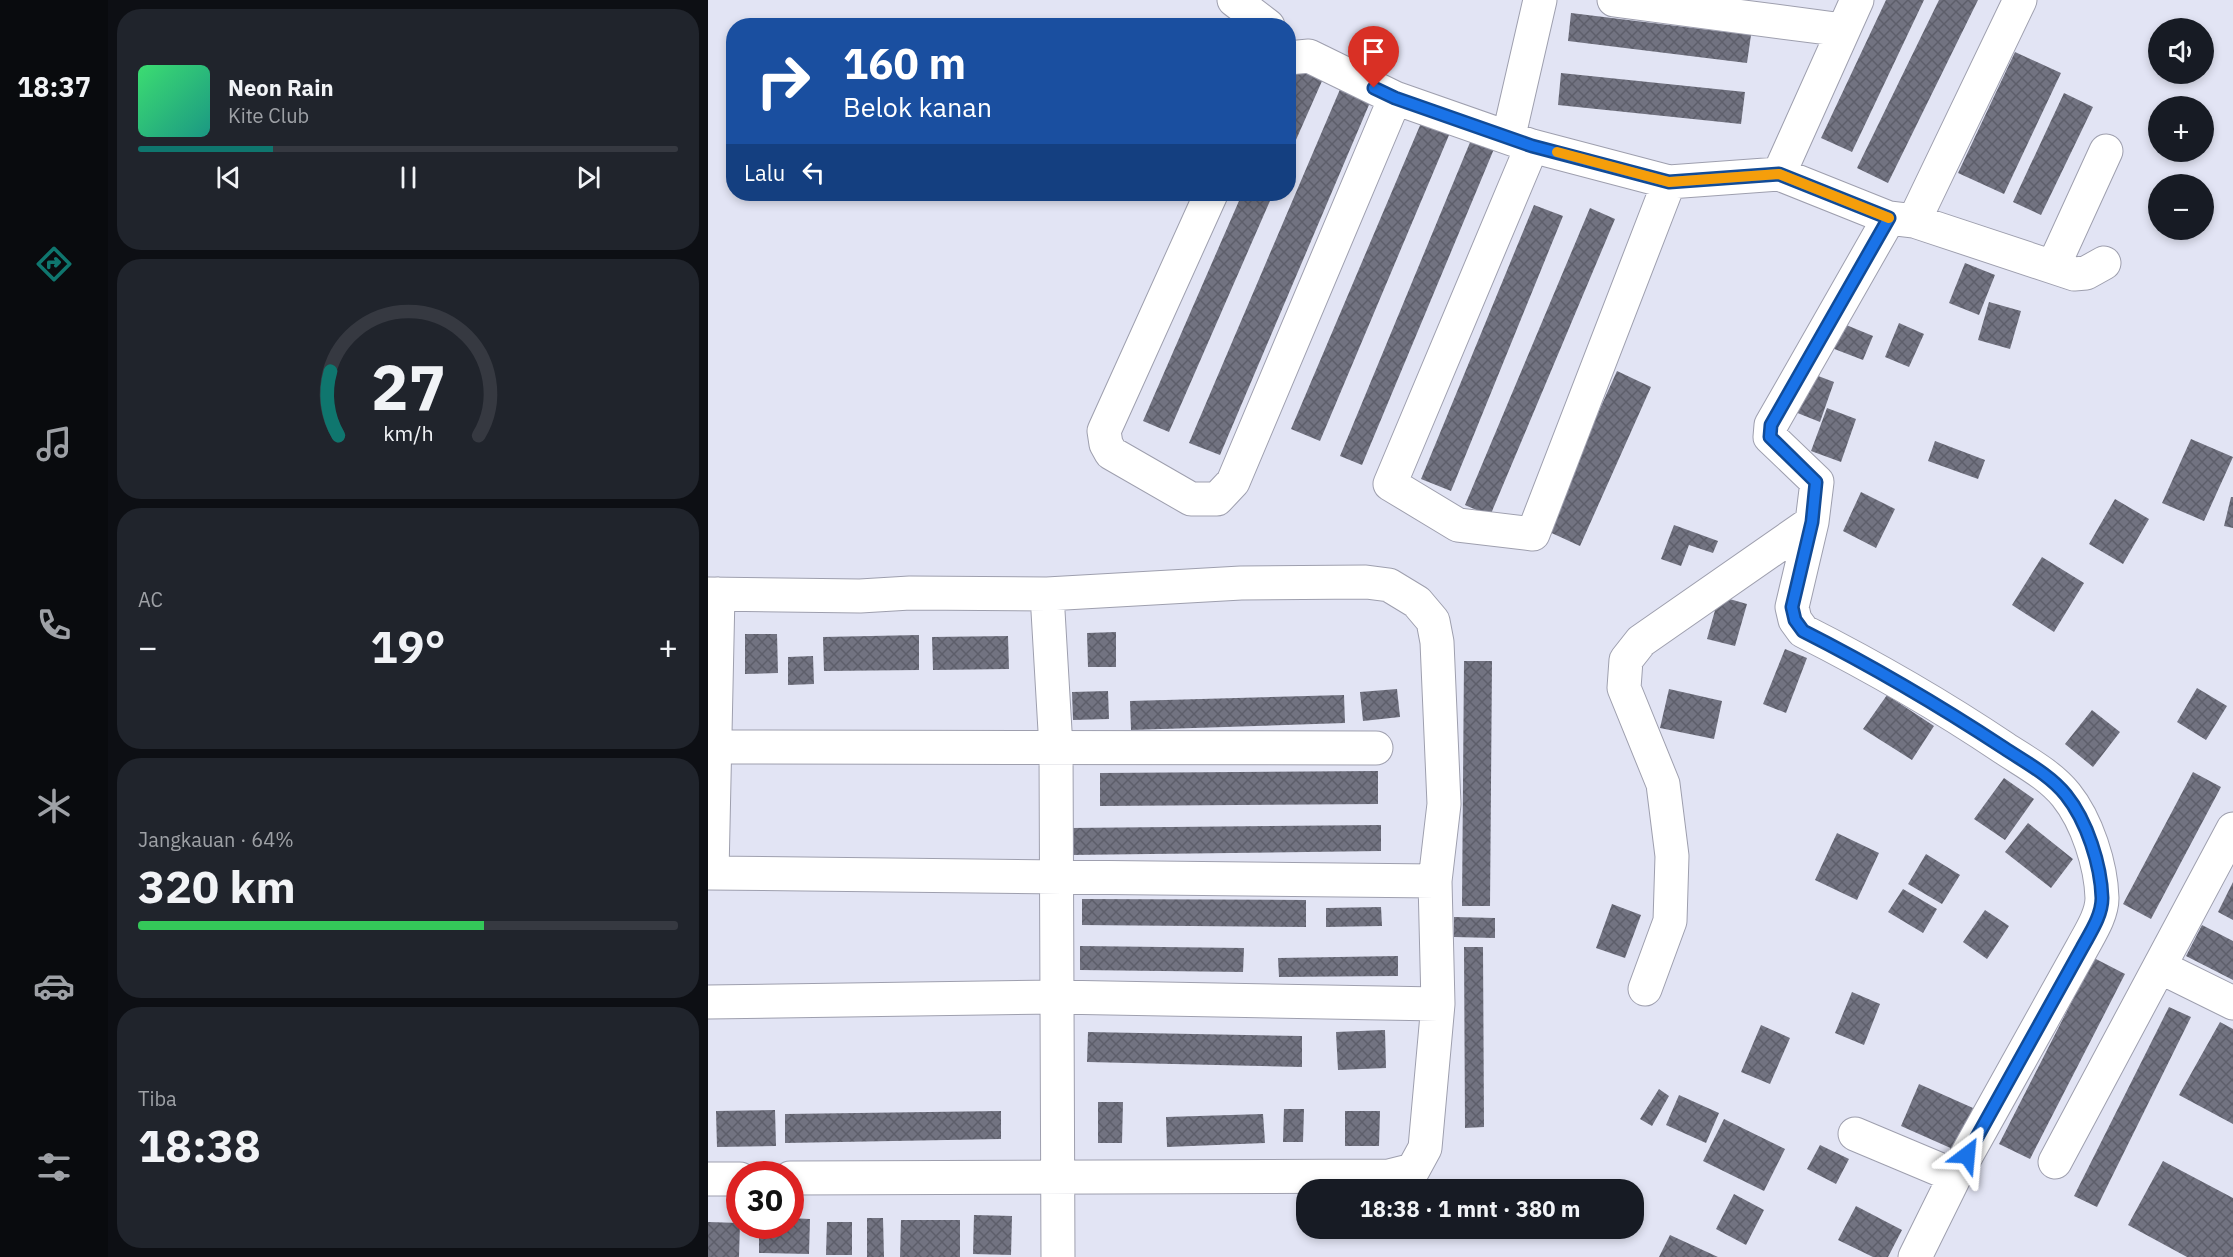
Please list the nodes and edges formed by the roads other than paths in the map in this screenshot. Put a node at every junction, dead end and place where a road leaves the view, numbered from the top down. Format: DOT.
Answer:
graph roads {
  1 [pos="1234,0"];
  2 [pos="1540,0"];
  3 [pos="1614,0"];
  4 [pos="1857,0"];
  5 [pos="2020,0"];
  6 [pos="1258,18"];
  7 [pos="1843,30"];
  8 [pos="1296,52"];
  9 [pos="1395,98"];
  10 [pos="1520,141"];
  11 [pos="2106,151"];
  12 [pos="1779,174"];
  13 [pos="1669,182"];
  14 [pos="1208,201"];
  15 [pos="1902,220"];
  16 [pos="2104,263"];
  17 [pos="2053,267"];
  18 [pos="1812,522"];
  19 [pos="713,594"];
  20 [pos="1047,594"];
  21 [pos="711,747"];
  22 [pos="1056,748"];
  23 [pos="1376,748"];
  24 [pos="2230,839"];
  25 [pos="710,873"];
  26 [pos="1058,877"];
  27 [pos="1435,881"];
  28 [pos="2160,967"];
  29 [pos="1645,989"];
  30 [pos="1055,997"];
  31 [pos="708,1002"];
  32 [pos="2233,1003"];
  33 [pos="1438,1004"];
  34 [pos="1855,1134"];
  35 [pos="2055,1162"];
  36 [pos="1058,1175"];
  37 [pos="1955,1176"];
  38 [pos="804,1178"];
  39 [pos="708,1179"];
  40 [pos="726,1179"];
  41 [pos="1058,1257"];
  42 [pos="1915,1257"];
  1 -- 6 [label="street"];
  2 -- 10 [label="street"];
  3 -- 7 [label="street"];
  4 -- 7 [label="street"];
  5 -- 15 [label="street"];
  7 -- 12 [label="street"];
  8 -- 9 [label="street"];
  9 -- 10 [label="street"];
  9 -- 14 [label="street"];
  10 -- 13 [label="street"];
  10 -- 13 [label="street"];
  11 -- 17 [label="street"];
  12 -- 13 [label="street"];
  12 -- 15 [label="street"];
  15 -- 17 [label="street"];
  15 -- 18 [label="street"];
  16 -- 17 [label="street"];
  18 -- 29 [label="street"];
  18 -- 37 [label="street"];
  19 -- 20 [label="street"];
  19 -- 21 [label="street"];
  20 -- 22 [label="street"];
  20 -- 27 [label="street"];
  21 -- 22 [label="street"];
  21 -- 25 [label="street"];
  22 -- 23 [label="street"];
  22 -- 26 [label="street"];
  24 -- 28 [label="street"];
  25 -- 26 [label="street"];
  26 -- 27 [label="street"];
  26 -- 30 [label="street"];
  27 -- 33 [label="street"];
  28 -- 32 [label="street"];
  28 -- 35 [label="street"];
  30 -- 31 [label="street"];
  30 -- 33 [label="street"];
  30 -- 36 [label="street"];
  33 -- 36 [label="street"];
  34 -- 37 [label="street"];
  36 -- 38 [label="street"];
  36 -- 41 [label="street"];
  37 -- 42 [label="street"];
  39 -- 40 [label="street"];
}
